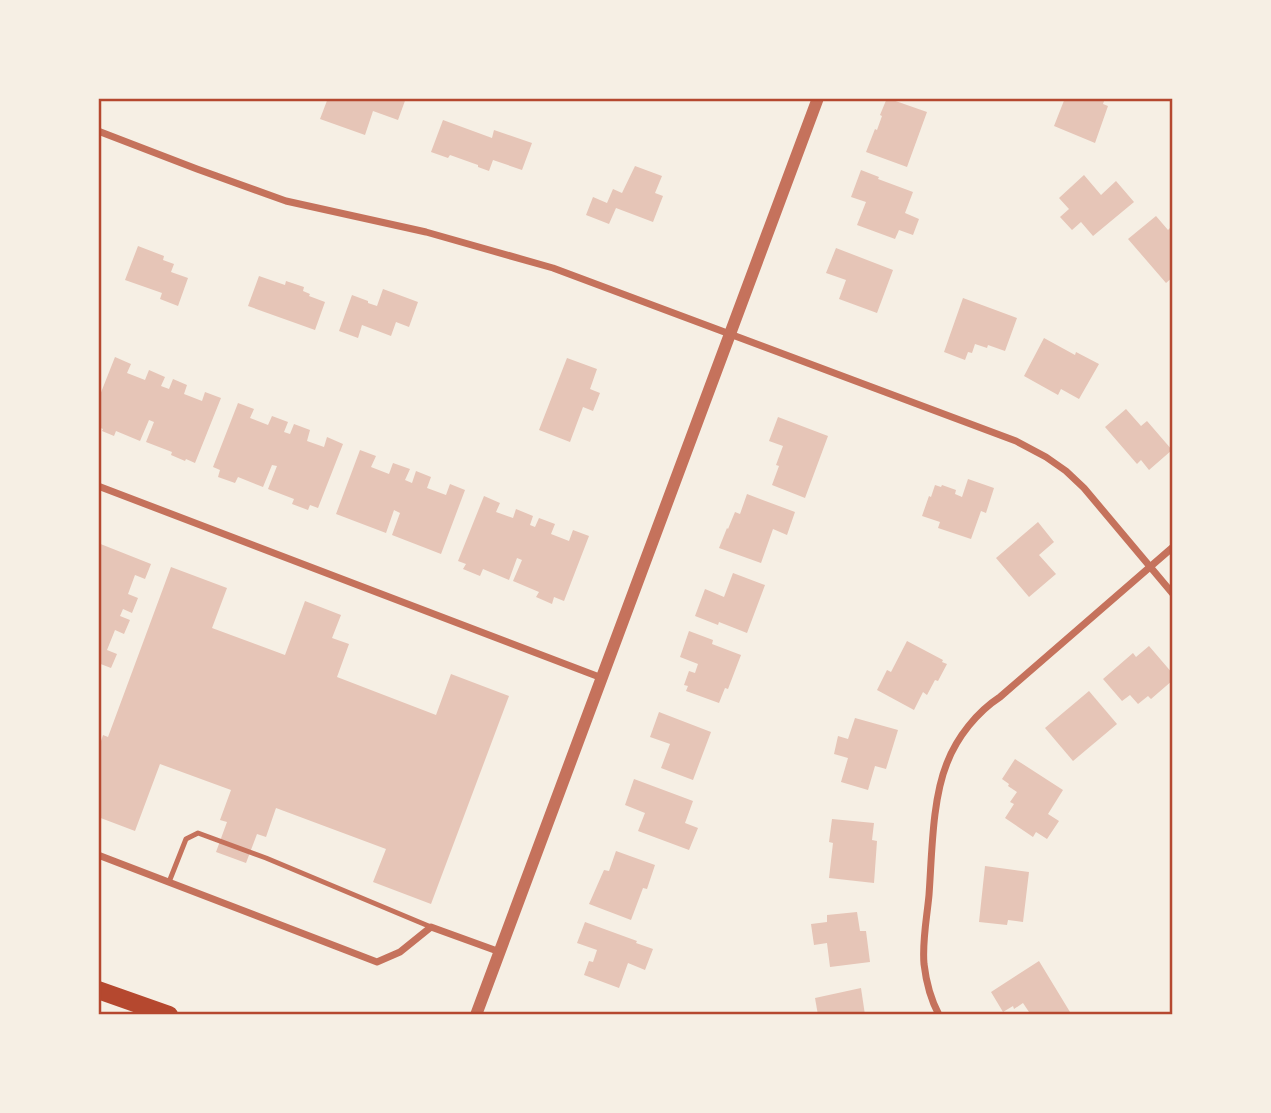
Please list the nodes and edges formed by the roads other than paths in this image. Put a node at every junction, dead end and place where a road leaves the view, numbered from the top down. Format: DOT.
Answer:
graph roads {
  1 [pos="818,98"];
  2 [pos="98,131"];
  3 [pos="730,335"];
  4 [pos="98,486"];
  5 [pos="1173,547"];
  6 [pos="1150,567"];
  7 [pos="1173,594"];
  8 [pos="601,678"];
  9 [pos="98,855"];
  10 [pos="169,882"];
  11 [pos="431,927"];
  12 [pos="500,951"];
  13 [pos="98,990"];
  14 [pos="169,1015"];
  15 [pos="476,1015"];
  16 [pos="939,1015"];
  1 -- 3 [label="street"];
  2 -- 3 [label="street"];
  3 -- 6 [label="street"];
  3 -- 8 [label="street"];
  4 -- 8 [label="street"];
  5 -- 6 [label="street"];
  6 -- 7 [label="street"];
  6 -- 16 [label="street"];
  8 -- 12 [label="street"];
  9 -- 10 [label="street"];
  10 -- 11 [label="street"];
  10 -- 11 [label="lane"];
  11 -- 12 [label="street"];
  12 -- 15 [label="street"];
  13 -- 14 [label="main road"];
}
